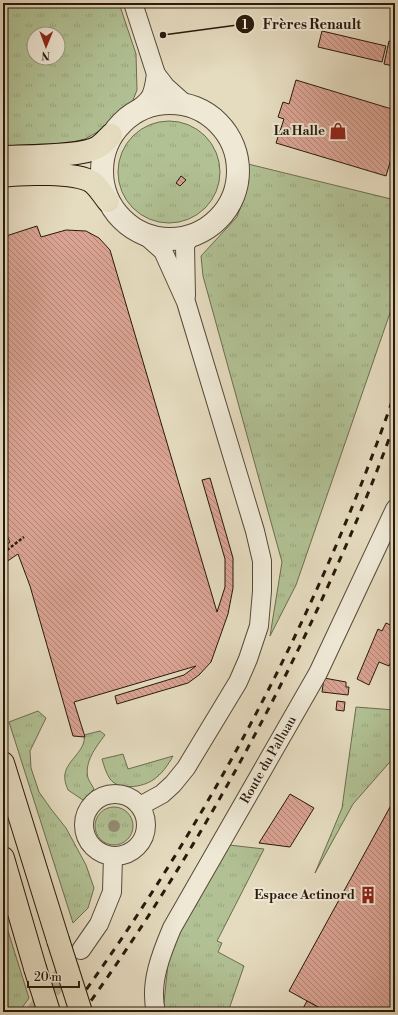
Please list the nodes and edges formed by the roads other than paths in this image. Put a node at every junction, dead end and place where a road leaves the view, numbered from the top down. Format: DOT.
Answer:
graph roads {
  1 [pos="133,3"];
  2 [pos="156,74"];
  3 [pos="185,104"];
  4 [pos="134,112"];
  5 [pos="111,135"];
  6 [pos="3,157"];
  7 [pos="3,176"];
  8 [pos="108,201"];
  9 [pos="145,235"];
  10 [pos="191,236"];
  11 [pos="186,302"];
  12 [pos="395,509"];
  13 [pos="3,763"];
  14 [pos="140,806"];
  15 [pos="113,856"];
  16 [pos="3,858"];
  17 [pos="81,950"];
  18 [pos="49,1012"];
  19 [pos="81,1012"];
  20 [pos="156,1012"];
  1 -- 2 [label="street"];
  2 -- 3 [label="street"];
  2 -- 4 [label="street"];
  3 -- 4 [label="street"];
  3 -- 10 [label="street"];
  4 -- 5 [label="street"];
  5 -- 6 [label="highway"];
  5 -- 8 [label="street"];
  7 -- 8 [label="highway"];
  8 -- 9 [label="street"];
  9 -- 10 [label="street"];
  9 -- 11 [label="street"];
  10 -- 11 [label="street"];
  11 -- 14 [label="street"];
  12 -- 20 [label="street, Route du Palluau"];
  13 -- 19 [label="highway, bridge"];
  14 -- 15 [label="street"];
  14 -- 15 [label="street"];
  15 -- 17 [label="street"];
  16 -- 18 [label="highway, bridge"];
}
